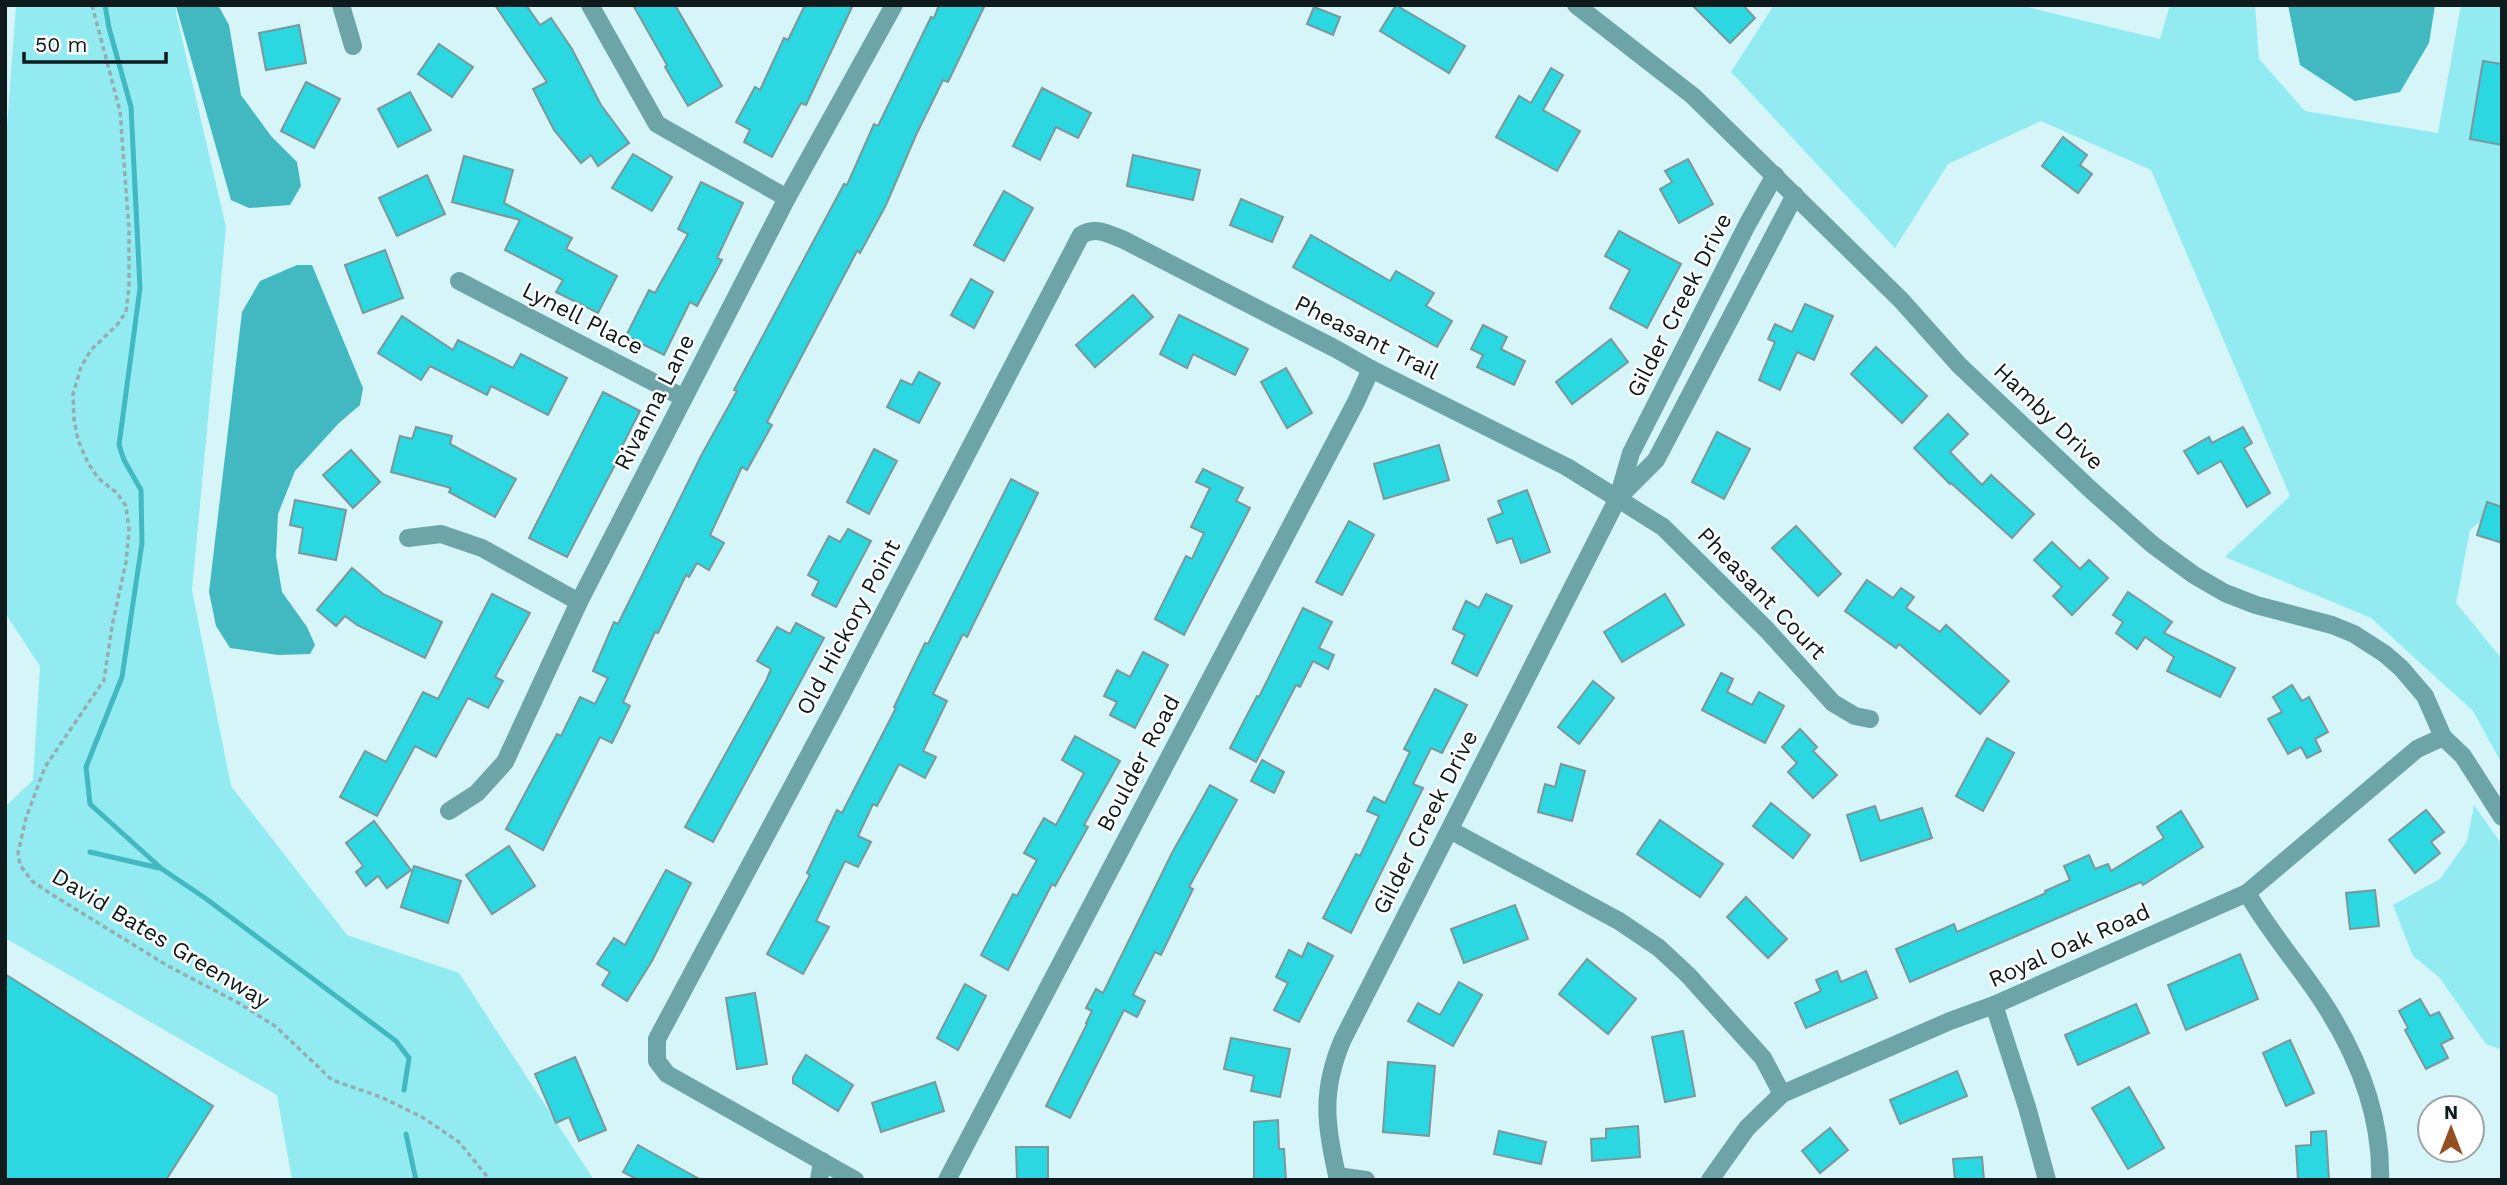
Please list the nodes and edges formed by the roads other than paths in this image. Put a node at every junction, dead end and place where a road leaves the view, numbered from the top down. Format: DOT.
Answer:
graph roads {
  1 [pos="341,5"];
  2 [pos="590,5"];
  3 [pos="894,5"];
  4 [pos="1576,5"];
  5 [pos="353,46"];
  6 [pos="1775,175"];
  7 [pos="1795,195"];
  8 [pos="787,198"];
  9 [pos="1090,230"];
  10 [pos="459,281"];
  11 [pos="1371,369"];
  12 [pos="684,398"];
  13 [pos="1618,498"];
  14 [pos="408,538"];
  15 [pos="579,602"];
  16 [pos="1870,719"];
  17 [pos="2443,737"];
  18 [pos="449,811"];
  19 [pos="2502,817"];
  20 [pos="1450,830"];
  21 [pos="2247,893"];
  22 [pos="1994,1005"];
  23 [pos="1782,1094"];
  24 [pos="822,1161"];
  25 [pos="1337,1178"];
  26 [pos="819,1180"];
  27 [pos="855,1180"];
  28 [pos="947,1180"];
  29 [pos="1366,1180"];
  30 [pos="1710,1180"];
  31 [pos="2047,1180"];
  32 [pos="2380,1180"];
  1 -- 5 [label="street"];
  2 -- 8 [label="street"];
  3 -- 8 [label="street, Rivanna Lane"];
  4 -- 6 [label="street, Hamby Drive"];
  6 -- 7 [label="street, Hamby Drive"];
  6 -- 13 [label="street, Gilder Creek Drive"];
  7 -- 13 [label="street, Gilder Creek Drive"];
  7 -- 17 [label="street, Hamby Drive"];
  8 -- 12 [label="street, Rivanna Lane"];
  9 -- 11 [label="street, Pheasant Trail"];
  9 -- 24 [label="street, Old Hickory Point"];
  10 -- 12 [label="street, Lynell Place"];
  11 -- 13 [label="street, Pheasant Trail"];
  11 -- 28 [label="street, Boulder Road"];
  12 -- 15 [label="street, Rivanna Lane"];
  13 -- 16 [label="street, Pheasant Court"];
  13 -- 20 [label="street, Gilder Creek Drive"];
  14 -- 15 [label="street"];
  15 -- 18 [label="street, Rivanna Lane"];
  17 -- 19 [label="street, Hamby Drive"];
  17 -- 21 [label="street, Royal Oak Road"];
  20 -- 23 [label="street"];
  20 -- 25 [label="street, Gilder Creek Drive"];
  21 -- 22 [label="street, Royal Oak Road"];
  21 -- 32 [label="street"];
  22 -- 23 [label="street, Royal Oak Road"];
  22 -- 31 [label="street"];
  23 -- 30 [label="street, Royal Oak Road"];
  24 -- 26 [label="street"];
  24 -- 27 [label="street"];
  25 -- 29 [label="street"];
}
